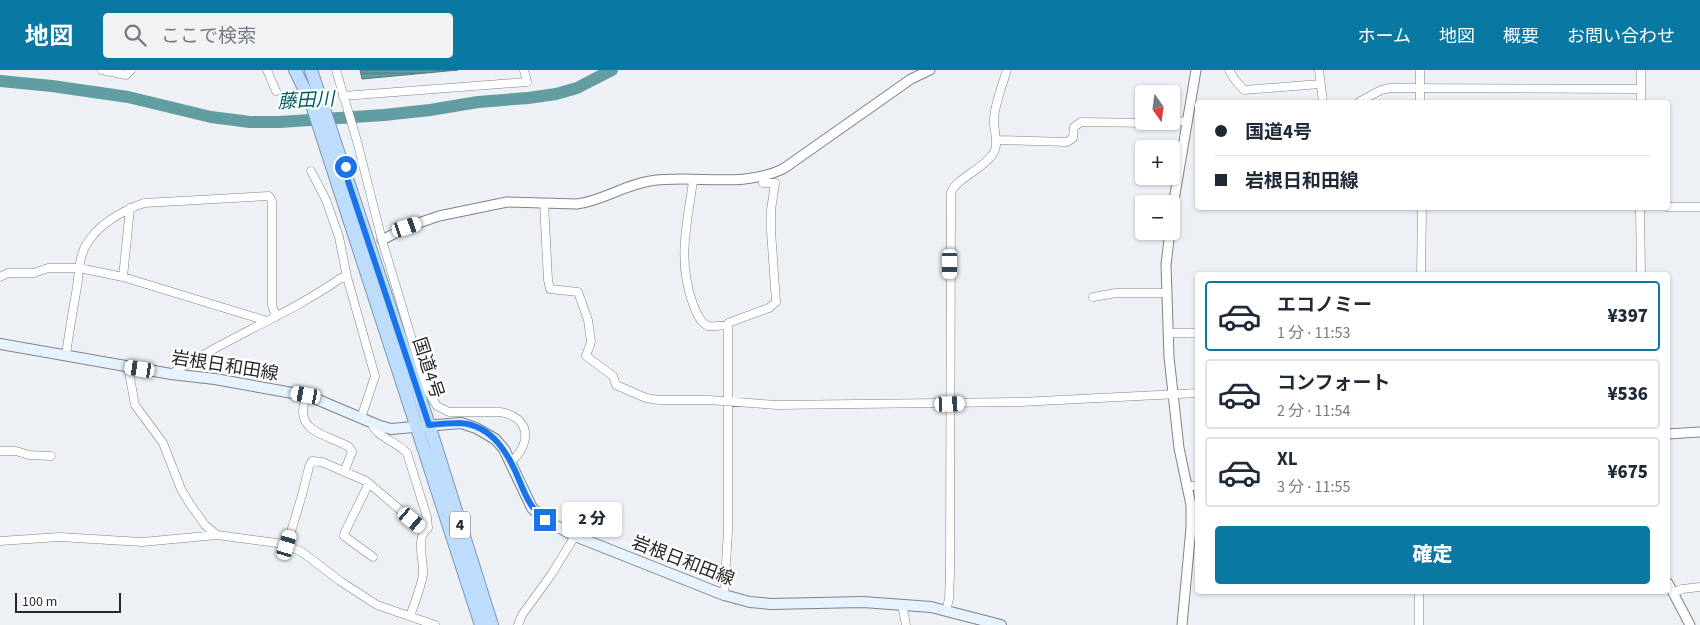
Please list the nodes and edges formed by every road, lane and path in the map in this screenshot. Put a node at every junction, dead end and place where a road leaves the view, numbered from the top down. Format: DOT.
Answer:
graph roads {
  1 [pos="102,70"];
  2 [pos="131,70"];
  3 [pos="267,70"];
  4 [pos="287,70"];
  5 [pos="295,70"];
  6 [pos="311,70"];
  7 [pos="320,70"];
  8 [pos="336,70"];
  9 [pos="524,70"];
  10 [pos="930,70"];
  11 [pos="1007,70"];
  12 [pos="1196,70"];
  13 [pos="1229,70"];
  14 [pos="1319,70"];
  15 [pos="1420,70"];
  16 [pos="1641,70"];
  17 [pos="1320,84"];
  18 [pos="1420,88"];
  19 [pos="1641,89"];
  20 [pos="276,90"];
  21 [pos="344,99"];
  22 [pos="1322,100"];
  23 [pos="1362,100"];
  24 [pos="1420,100"];
  25 [pos="1641,100"];
  26 [pos="317,104"];
  27 [pos="1187,121"];
  28 [pos="996,140"];
  29 [pos="330,142"];
  30 [pos="311,171"];
  31 [pos="764,177"];
  32 [pos="342,179"];
  33 [pos="694,180"];
  34 [pos="1175,195"];
  35 [pos="544,203"];
  36 [pos="1670,207"];
  37 [pos="1700,207"];
  38 [pos="130,208"];
  39 [pos="1422,210"];
  40 [pos="1640,210"];
  41 [pos="382,240"];
  42 [pos="1169,240"];
  43 [pos="80,268"];
  44 [pos="1421,272"];
  45 [pos="1641,272"];
  46 [pos="123,277"];
  47 [pos="347,277"];
  48 [pos="0,278"];
  49 [pos="1167,293"];
  50 [pos="1093,297"];
  51 [pos="276,317"];
  52 [pos="267,321"];
  53 [pos="728,324"];
  54 [pos="1168,333"];
  55 [pos="1195,333"];
  56 [pos="0,344"];
  57 [pos="66,355"];
  58 [pos="128,367"];
  59 [pos="171,374"];
  60 [pos="1195,393"];
  61 [pos="1172,394"];
  62 [pos="306,395"];
  63 [pos="728,402"];
  64 [pos="950,404"];
  65 [pos="361,418"];
  66 [pos="371,422"];
  67 [pos="429,425"];
  68 [pos="416,426"];
  69 [pos="1700,432"];
  70 [pos="1670,434"];
  71 [pos="0,451"];
  72 [pos="51,456"];
  73 [pos="511,462"];
  74 [pos="344,472"];
  75 [pos="369,483"];
  76 [pos="1195,486"];
  77 [pos="1188,487"];
  78 [pos="424,530"];
  79 [pos="217,535"];
  80 [pos="575,536"];
  81 [pos="0,541"];
  82 [pos="287,545"];
  83 [pos="373,557"];
  84 [pos="1670,587"];
  85 [pos="1700,587"];
  86 [pos="1673,593"];
  87 [pos="1419,594"];
  88 [pos="724,595"];
  89 [pos="902,604"];
  90 [pos="946,611"];
  91 [pos="410,616"];
  92 [pos="435,625"];
  93 [pos="481,625"];
  94 [pos="492,625"];
  95 [pos="518,625"];
  96 [pos="906,625"];
  97 [pos="1001,625"];
  98 [pos="1182,625"];
  99 [pos="1419,625"];
  100 [pos="1690,625"];
  1 -- 2 [label="street"];
  3 -- 20 [label="street"];
  4 -- 26 [label="highway"];
  5 -- 26 [label="highway"];
  6 -- 26 [label="highway"];
  7 -- 26 [label="highway"];
  8 -- 21 [label="street"];
  9 -- 21 [label="street"];
  10 -- 31 [label="street"];
  11 -- 28 [label="street"];
  12 -- 27 [label="street"];
  13 -- 17 [label="street"];
  14 -- 17 [label="street"];
  15 -- 18 [label="street"];
  16 -- 19 [label="street"];
  17 -- 22 [label="street"];
  18 -- 19 [label="street"];
  18 -- 23 [label="street"];
  18 -- 24 [label="street"];
  19 -- 25 [label="street"];
  21 -- 41 [label="street"];
  26 -- 29 [label="highway"];
  26 -- 29 [label="highway"];
  27 -- 28 [label="street"];
  27 -- 34 [label="street"];
  28 -- 64 [label="street"];
  29 -- 32 [label="highway"];
  29 -- 32 [label="highway"];
  30 -- 47 [label="street"];
  31 -- 33 [label="street"];
  31 -- 53 [label="street"];
  32 -- 67 [label="highway, 国道4号 / 4"];
  32 -- 68 [label="highway, 国道4号 / 4"];
  33 -- 35 [label="street"];
  33 -- 53 [label="street"];
  35 -- 41 [label="street"];
  35 -- 63 [label="street"];
  36 -- 37 [label="street"];
  38 -- 43 [label="street"];
  38 -- 46 [label="street"];
  38 -- 51 [label="street"];
  39 -- 44 [label="street"];
  40 -- 45 [label="street"];
  41 -- 73 [label="street"];
  42 -- 49 [label="street"];
  43 -- 46 [label="street"];
  43 -- 48 [label="street"];
  43 -- 57 [label="street"];
  46 -- 52 [label="street"];
  47 -- 51 [label="street"];
  47 -- 65 [label="street"];
  49 -- 50 [label="street"];
  49 -- 54 [label="street"];
  51 -- 52 [label="street"];
  52 -- 59 [label="street"];
  53 -- 63 [label="street"];
  54 -- 55 [label="street"];
  54 -- 61 [label="street"];
  56 -- 57 [label="main road, 岩根日和田線"];
  57 -- 58 [label="main road, 岩根日和田線"];
  58 -- 59 [label="main road, 岩根日和田線"];
  58 -- 79 [label="street"];
  59 -- 62 [label="main road, 岩根日和田線"];
  60 -- 61 [label="street"];
  61 -- 64 [label="street"];
  61 -- 77 [label="street"];
  62 -- 65 [label="main road, 岩根日和田線"];
  62 -- 74 [label="street"];
  63 -- 64 [label="street"];
  63 -- 88 [label="street"];
  64 -- 90 [label="street"];
  65 -- 66 [label="main road, 岩根日和田線"];
  66 -- 68 [label="main road, 岩根日和田線"];
  66 -- 78 [label="street"];
  67 -- 68 [label="main road, 岩根日和田線"];
  67 -- 73 [label="main road, 岩根日和田線"];
  67 -- 94 [label="highway, 国道4号 / 4"];
  68 -- 93 [label="highway, 国道4号 / 4"];
  69 -- 70 [label="street"];
  71 -- 72 [label="street"];
  73 -- 80 [label="main road, 岩根日和田線"];
  74 -- 75 [label="street"];
  74 -- 82 [label="street"];
  75 -- 78 [label="street"];
  75 -- 83 [label="street"];
  76 -- 77 [label="street"];
  77 -- 98 [label="street"];
  78 -- 91 [label="street"];
  79 -- 81 [label="street"];
  79 -- 82 [label="street"];
  80 -- 88 [label="main road, 岩根日和田線"];
  80 -- 95 [label="street"];
  82 -- 91 [label="street"];
  84 -- 86 [label="street"];
  85 -- 86 [label="street"];
  86 -- 100 [label="street"];
  87 -- 99 [label="street"];
  88 -- 89 [label="main road, 岩根日和田線"];
  89 -- 90 [label="main road, 岩根日和田線"];
  89 -- 96 [label="street"];
  90 -- 97 [label="main road, 岩根日和田線"];
  91 -- 92 [label="street"];
}
